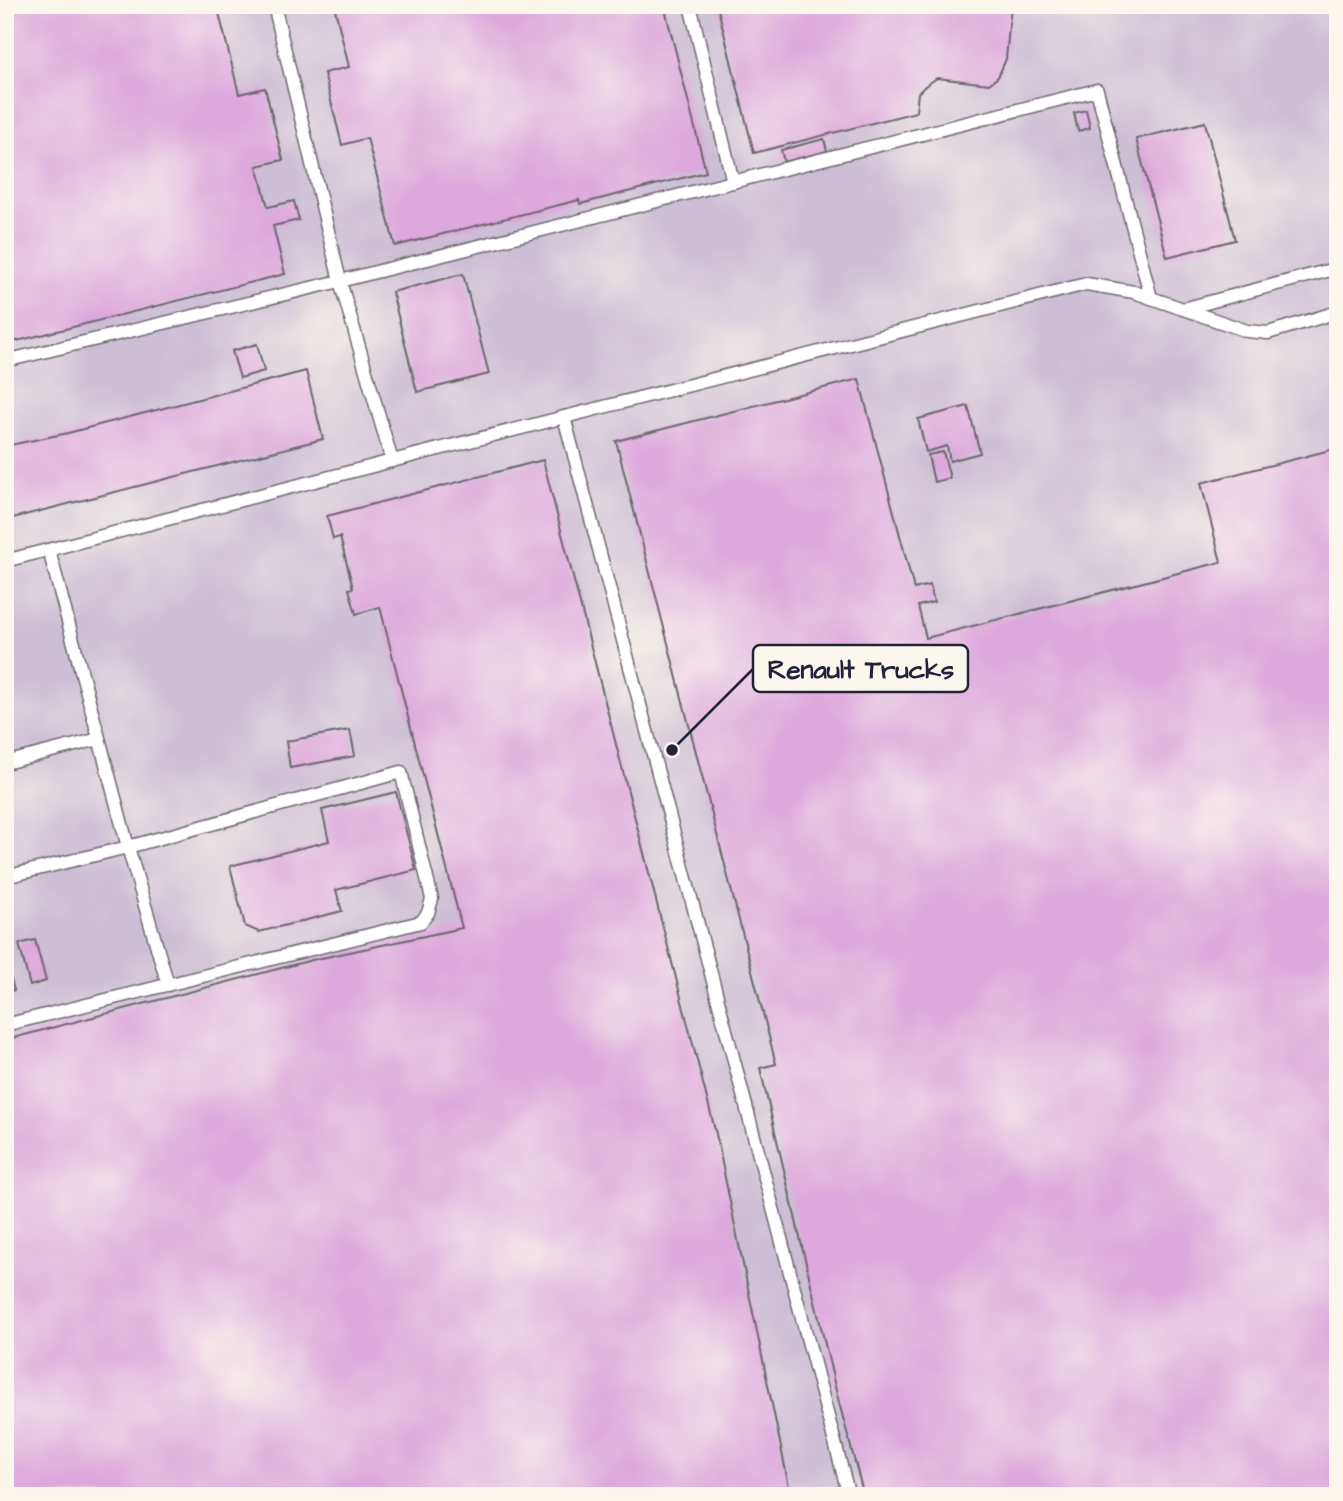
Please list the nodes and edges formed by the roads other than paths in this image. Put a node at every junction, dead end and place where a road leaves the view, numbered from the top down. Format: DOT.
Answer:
graph roads {
  1 [pos="274,5"];
  2 [pos="690,5"];
  3 [pos="733,182"];
  4 [pos="1338,268"];
  5 [pos="340,281"];
  6 [pos="1151,298"];
  7 [pos="1183,309"];
  8 [pos="1338,312"];
  9 [pos="5,361"];
  10 [pos="564,417"];
  11 [pos="392,461"];
  12 [pos="49,550"];
  13 [pos="5,561"];
  14 [pos="99,739"];
  15 [pos="5,763"];
  16 [pos="128,847"];
  17 [pos="5,877"];
  18 [pos="168,985"];
  19 [pos="5,1025"];
  20 [pos="849,1496"];
  1 -- 5 [label="lane"];
  2 -- 3 [label="lane"];
  3 -- 5 [label="lane"];
  3 -- 6 [label="lane"];
  4 -- 7 [label="lane"];
  5 -- 9 [label="lane"];
  5 -- 11 [label="lane"];
  6 -- 7 [label="lane"];
  6 -- 10 [label="lane"];
  7 -- 8 [label="lane"];
  10 -- 11 [label="lane"];
  10 -- 20 [label="lane"];
  11 -- 12 [label="lane"];
  12 -- 13 [label="lane"];
  12 -- 14 [label="lane"];
  14 -- 15 [label="lane"];
  14 -- 16 [label="lane"];
  16 -- 17 [label="lane"];
  16 -- 18 [label="lane"];
  16 -- 18 [label="lane"];
  18 -- 19 [label="lane"];
}
